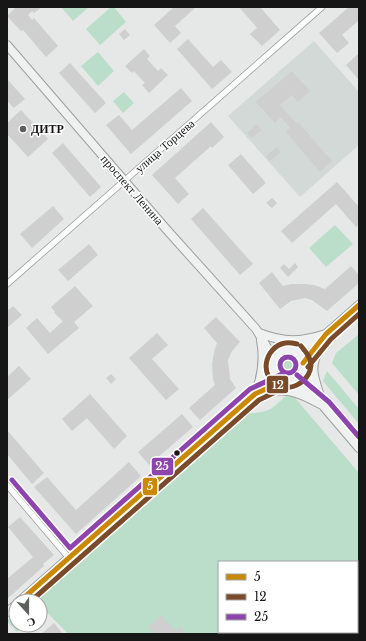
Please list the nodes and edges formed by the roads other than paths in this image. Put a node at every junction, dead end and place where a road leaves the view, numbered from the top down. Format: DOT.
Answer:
graph roads {
  1 [pos="322,7"];
  2 [pos="7,45"];
  3 [pos="124,181"];
  4 [pos="7,284"];
  5 [pos="359,305"];
  6 [pos="259,333"];
  7 [pos="326,334"];
  8 [pos="286,350"];
  9 [pos="296,351"];
  10 [pos="274,359"];
  11 [pos="304,363"];
  12 [pos="273,368"];
  13 [pos="302,372"];
  14 [pos="289,380"];
  15 [pos="255,394"];
  16 [pos="324,407"];
  17 [pos="359,448"];
  18 [pos="7,485"];
  19 [pos="69,558"];
  20 [pos="29,593"];
  1 -- 3 [label="street, улица Торцева"];
  2 -- 3 [label="street, проспект Ленина"];
  3 -- 4 [label="street, улица Торцева"];
  3 -- 6 [label="street, проспект Ленина"];
  5 -- 7 [label="street"];
  6 -- 7 [label="street"];
  6 -- 8 [label="street"];
  6 -- 10 [label="street"];
  6 -- 15 [label="street"];
  7 -- 9 [label="street"];
  7 -- 11 [label="street"];
  7 -- 16 [label="street"];
  8 -- 9 [label="street"];
  8 -- 10 [label="street"];
  9 -- 11 [label="street"];
  10 -- 12 [label="street"];
  11 -- 13 [label="street"];
  12 -- 14 [label="street"];
  12 -- 15 [label="street"];
  13 -- 14 [label="street"];
  13 -- 16 [label="street"];
  14 -- 15 [label="street"];
  14 -- 16 [label="street"];
  15 -- 16 [label="street"];
  15 -- 19 [label="street"];
  16 -- 17 [label="street"];
  18 -- 19 [label="street"];
  19 -- 20 [label="street"];
}
